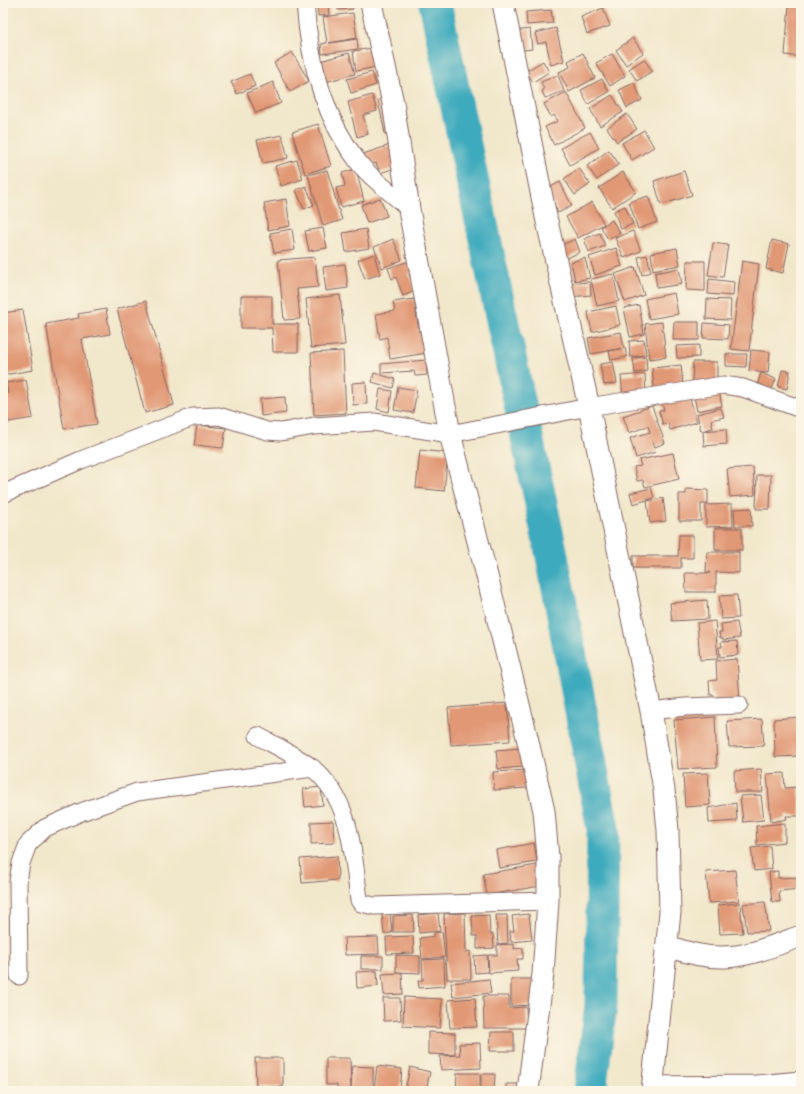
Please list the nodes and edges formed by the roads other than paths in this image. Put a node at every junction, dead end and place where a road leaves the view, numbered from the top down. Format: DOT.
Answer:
graph roads {
  1 [pos="305,3"];
  2 [pos="371,3"];
  3 [pos="503,3"];
  4 [pos="409,209"];
  5 [pos="586,408"];
  6 [pos="801,409"];
  7 [pos="450,434"];
  8 [pos="3,494"];
  9 [pos="739,704"];
  10 [pos="651,711"];
  11 [pos="258,736"];
  12 [pos="313,768"];
  13 [pos="548,901"];
  14 [pos="801,936"];
  15 [pos="668,946"];
  16 [pos="19,976"];
  17 [pos="801,1080"];
  18 [pos="652,1088"];
  19 [pos="528,1091"];
  1 -- 4 [label="street"];
  2 -- 4 [label="street"];
  3 -- 5 [label="street"];
  4 -- 7 [label="street"];
  5 -- 6 [label="street"];
  5 -- 7 [label="street"];
  5 -- 10 [label="street"];
  7 -- 8 [label="street"];
  7 -- 13 [label="street"];
  9 -- 10 [label="street"];
  10 -- 15 [label="street"];
  11 -- 12 [label="street"];
  12 -- 13 [label="street"];
  12 -- 16 [label="street"];
  13 -- 19 [label="street"];
  14 -- 15 [label="street"];
  15 -- 18 [label="street"];
  17 -- 18 [label="street"];
}
